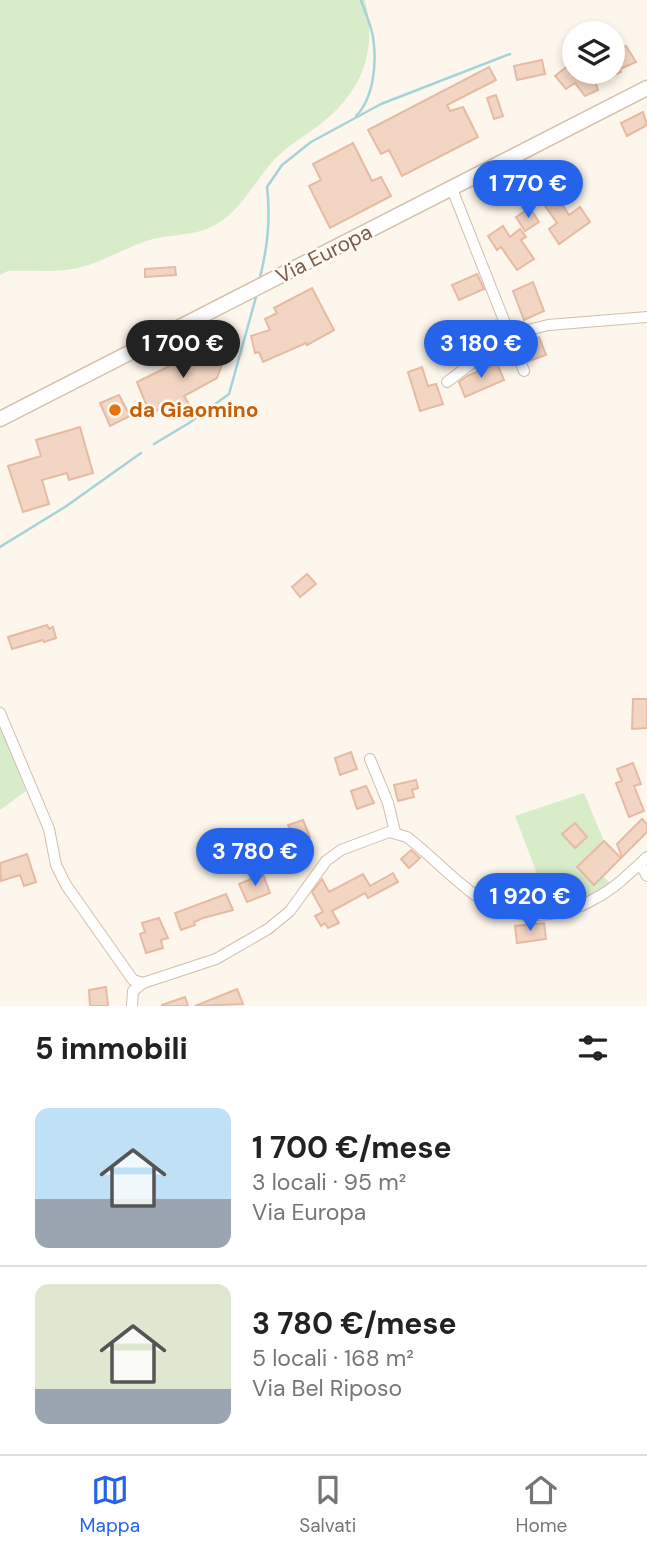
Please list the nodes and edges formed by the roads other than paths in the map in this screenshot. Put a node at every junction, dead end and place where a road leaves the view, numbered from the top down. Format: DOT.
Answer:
graph roads {
  1 [pos="647,88"];
  2 [pos="452,188"];
  3 [pos="647,317"];
  4 [pos="509,335"];
  5 [pos="524,371"];
  6 [pos="447,382"];
  7 [pos="0,419"];
  8 [pos="0,713"];
  9 [pos="370,759"];
  10 [pos="396,832"];
  11 [pos="643,861"];
  12 [pos="647,876"];
  13 [pos="143,983"];
  14 [pos="132,1006"];
  1 -- 2 [label="main road, Via Europa"];
  2 -- 4 [label="street"];
  2 -- 7 [label="main road, Via Europa"];
  3 -- 4 [label="street"];
  4 -- 5 [label="street"];
  4 -- 6 [label="street"];
  8 -- 13 [label="street"];
  9 -- 10 [label="street"];
  10 -- 11 [label="street"];
  10 -- 13 [label="street"];
  11 -- 12 [label="street"];
  13 -- 14 [label="street"];
}
